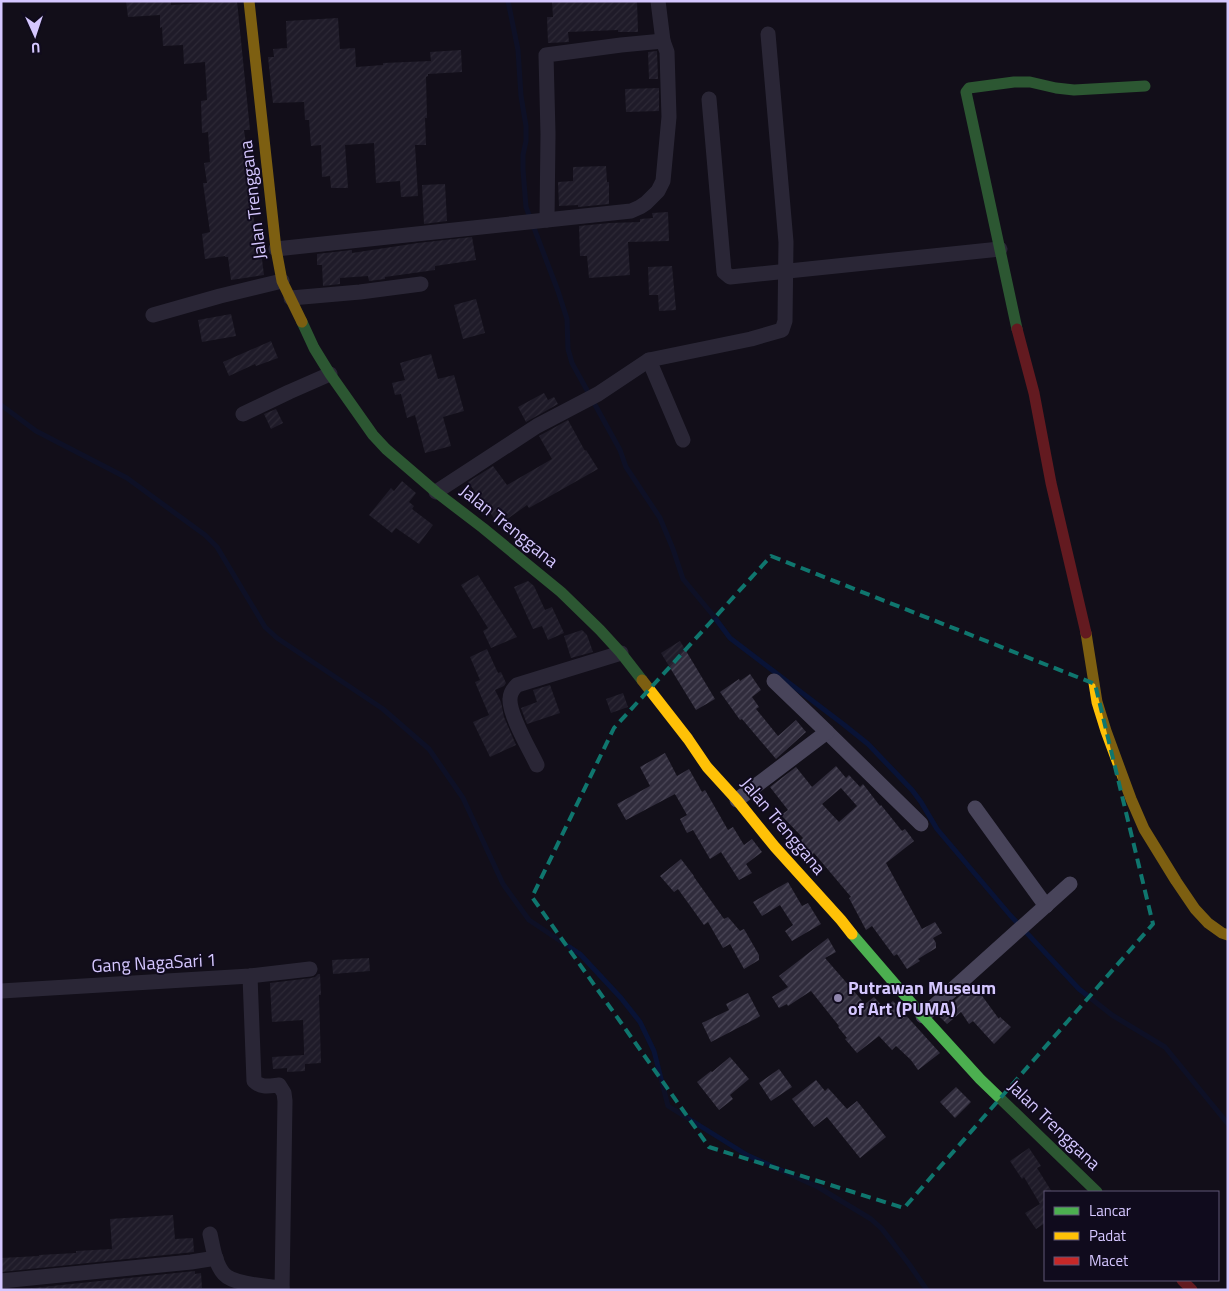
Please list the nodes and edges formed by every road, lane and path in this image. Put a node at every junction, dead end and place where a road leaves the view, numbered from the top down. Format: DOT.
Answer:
graph roads {
  1 [pos="249,1"];
  2 [pos="658,1"];
  3 [pos="768,34"];
  4 [pos="663,41"];
  5 [pos="1145,86"];
  6 [pos="709,99"];
  7 [pos="547,220"];
  8 [pos="276,249"];
  9 [pos="1000,249"];
  10 [pos="786,271"];
  11 [pos="282,280"];
  12 [pos="420,284"];
  13 [pos="291,298"];
  14 [pos="153,316"];
  15 [pos="649,360"];
  16 [pos="330,374"];
  17 [pos="244,414"];
  18 [pos="683,440"];
  19 [pos="436,492"];
  20 [pos="621,653"];
  21 [pos="774,681"];
  22 [pos="827,732"];
  23 [pos="537,765"];
  24 [pos="738,800"];
  25 [pos="975,808"];
  26 [pos="921,824"];
  27 [pos="1070,884"];
  28 [pos="1046,906"];
  29 [pos="1228,935"];
  30 [pos="310,969"];
  31 [pos="250,976"];
  32 [pos="1,991"];
  33 [pos="923,1016"];
  34 [pos="1096,1191"];
  35 [pos="210,1234"];
  36 [pos="216,1258"];
  37 [pos="1,1281"];
  38 [pos="1183,1281"];
  39 [pos="282,1289"];
  40 [pos="1192,1290"];
  1 -- 8 [label="main road, Jalan Trenggana"];
  2 -- 4 [label="street"];
  3 -- 10 [label="street"];
  4 -- 7 [label="street"];
  4 -- 7 [label="street"];
  5 -- 9 [label="main road"];
  6 -- 10 [label="street"];
  7 -- 8 [label="street"];
  8 -- 11 [label="main road, Jalan Trenggana"];
  9 -- 10 [label="street"];
  9 -- 29 [label="main road"];
  10 -- 15 [label="street, Jalan Trenggana"];
  11 -- 13 [label="main road, Jalan Trenggana"];
  11 -- 14 [label="street"];
  12 -- 13 [label="street"];
  13 -- 16 [label="main road, Jalan Trenggana"];
  15 -- 18 [label="street"];
  15 -- 19 [label="street, Jalan Trenggana"];
  16 -- 17 [label="street"];
  16 -- 19 [label="main road, Jalan Trenggana"];
  19 -- 20 [label="main road, Jalan Trenggana"];
  20 -- 23 [label="street"];
  20 -- 24 [label="main road, Jalan Trenggana"];
  21 -- 22 [label="street"];
  22 -- 24 [label="street"];
  22 -- 26 [label="street"];
  24 -- 33 [label="main road, Jalan Trenggana"];
  25 -- 28 [label="street"];
  27 -- 28 [label="street"];
  28 -- 33 [label="street"];
  30 -- 31 [label="street, Gang NagaSari 1"];
  31 -- 32 [label="street, Gang NagaSari 1"];
  31 -- 39 [label="street"];
  33 -- 34 [label="main road, Jalan Trenggana"];
  35 -- 36 [label="street"];
  36 -- 37 [label="street"];
  36 -- 39 [label="street"];
  38 -- 40 [label="main road"];
}
